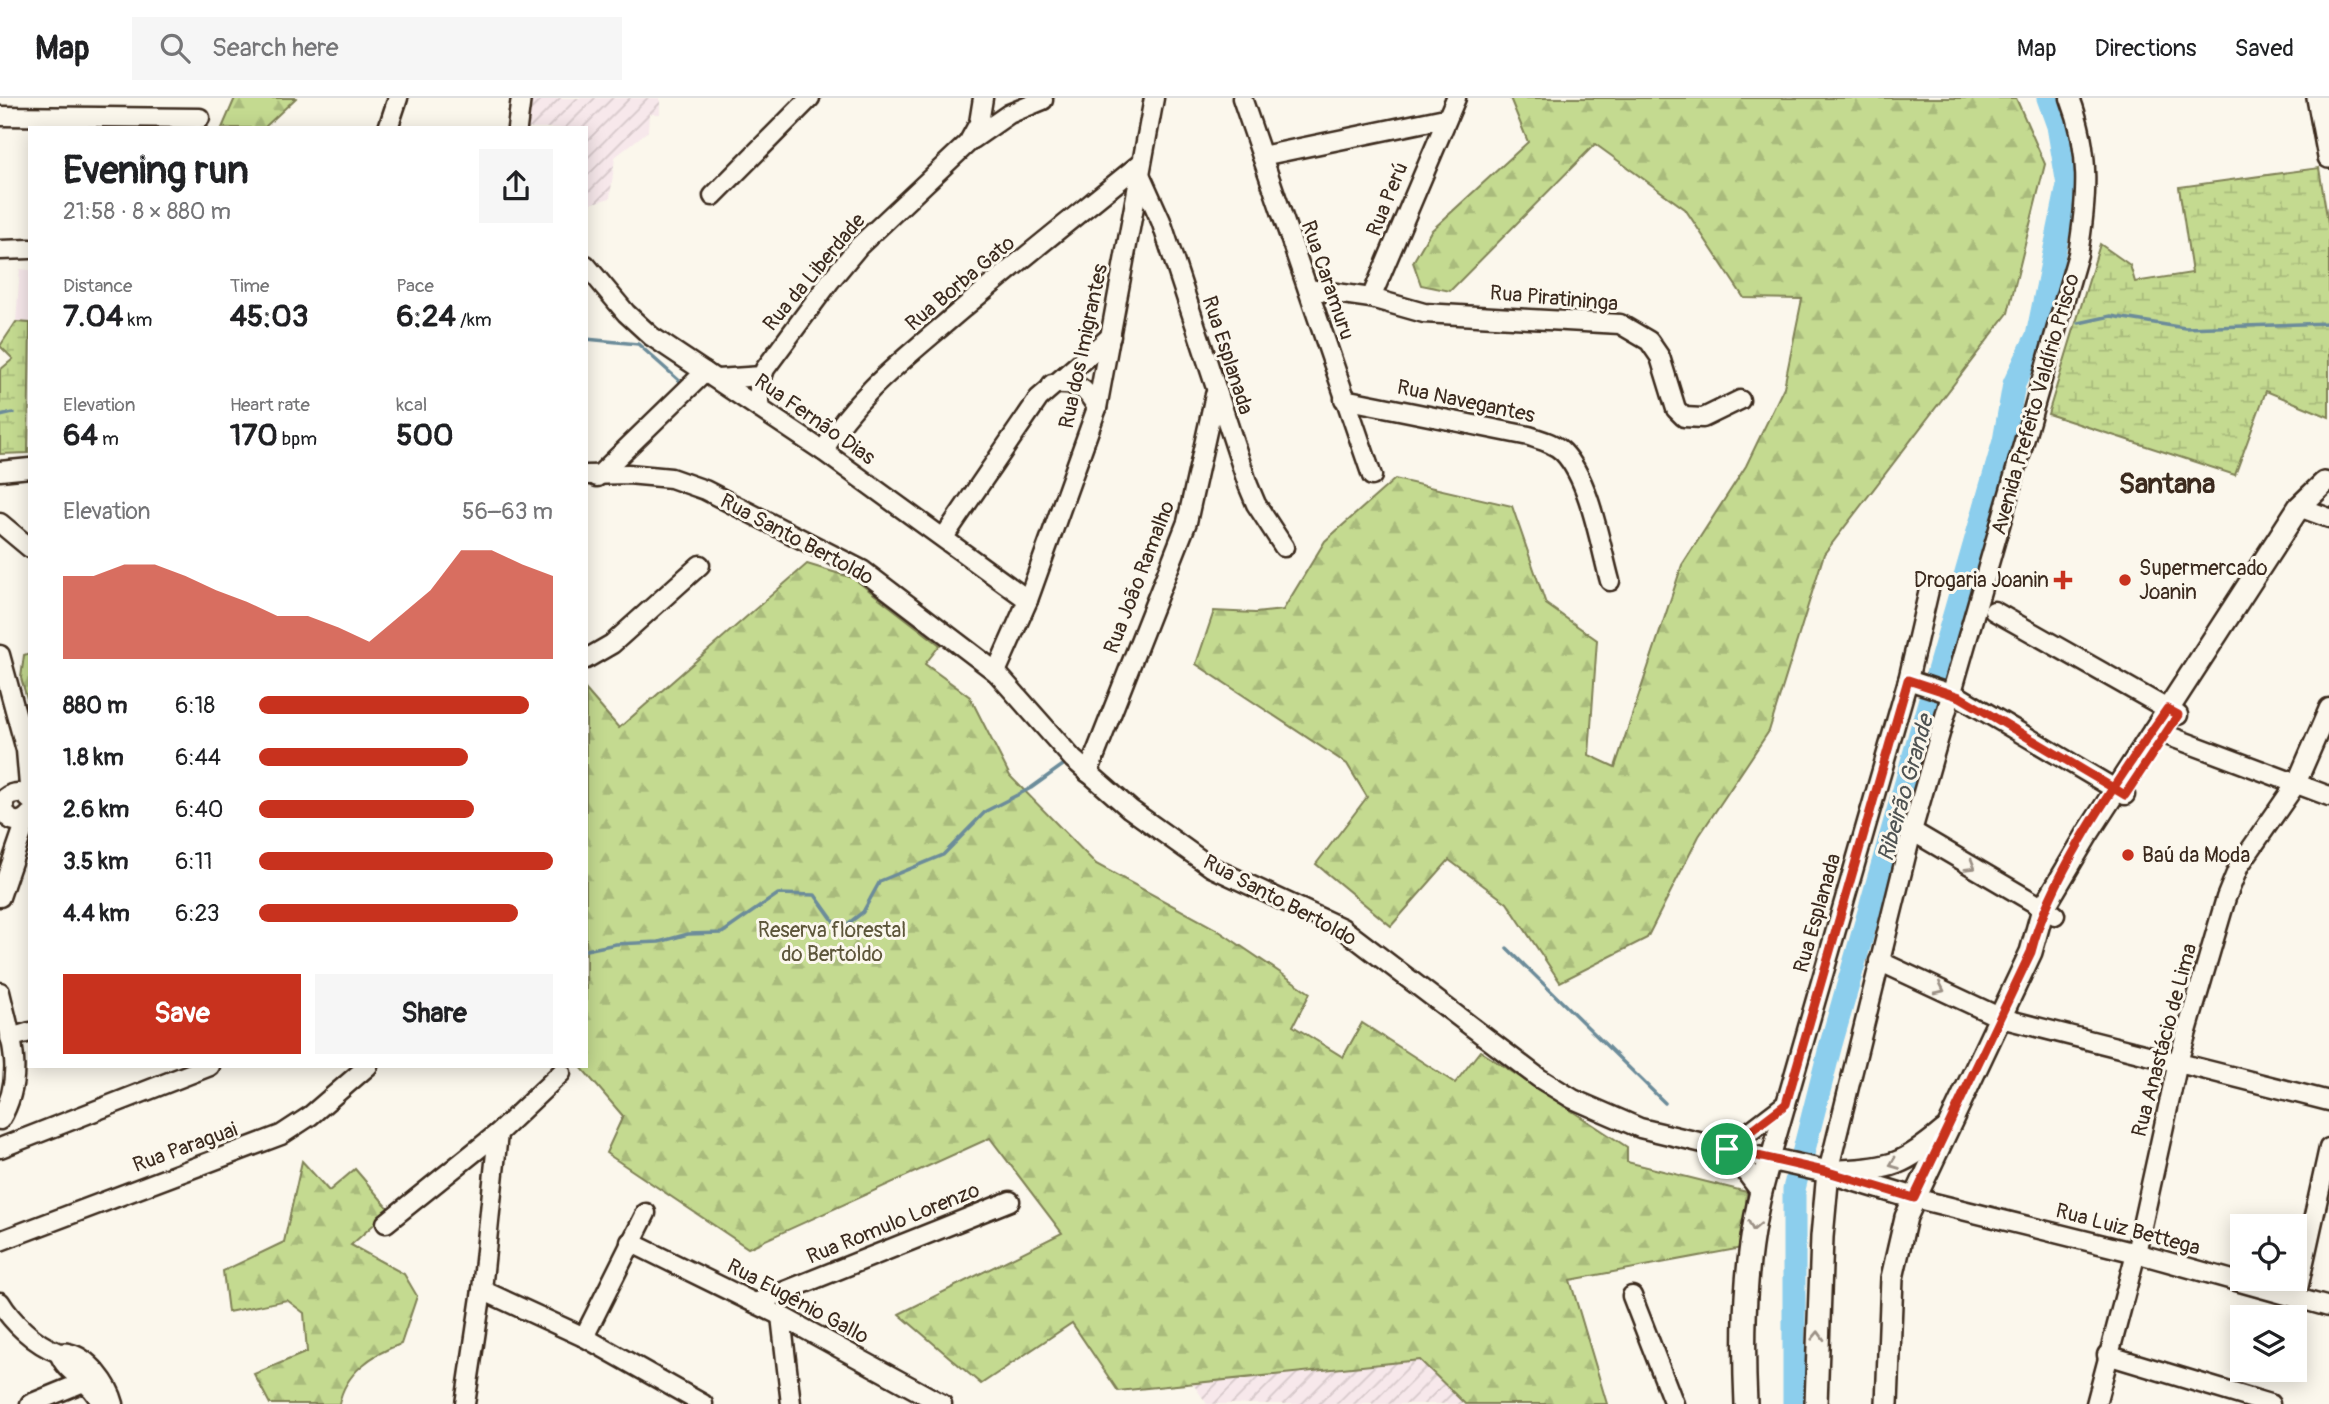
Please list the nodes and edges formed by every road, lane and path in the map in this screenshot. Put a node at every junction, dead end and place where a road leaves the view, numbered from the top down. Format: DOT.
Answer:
graph roads {
  1 [pos="398,98"];
  2 [pos="521,98"];
  3 [pos="810,98"];
  4 [pos="983,98"];
  5 [pos="1154,98"];
  6 [pos="1242,98"];
  7 [pos="1456,98"];
  8 [pos="2070,98"];
  9 [pos="2318,98"];
  10 [pos="1043,99"];
  11 [pos="0,116"];
  12 [pos="200,118"];
  13 [pos="1445,118"];
  14 [pos="389,126"];
  15 [pos="517,126"];
  16 [pos="968,143"];
  17 [pos="2329,154"];
  18 [pos="1262,156"];
  19 [pos="1140,167"];
  20 [pos="713,196"];
  21 [pos="28,249"];
  22 [pos="0,250"];
  23 [pos="588,267"];
  24 [pos="1308,289"];
  25 [pos="1371,298"];
  26 [pos="1111,336"];
  27 [pos="711,376"];
  28 [pos="762,376"];
  29 [pos="1052,384"];
  30 [pos="1216,391"];
  31 [pos="1344,399"];
  32 [pos="1740,400"];
  33 [pos="759,408"];
  34 [pos="1097,408"];
  35 [pos="823,451"];
  36 [pos="28,468"];
  37 [pos="0,471"];
  38 [pos="1372,477"];
  39 [pos="591,479"];
  40 [pos="2327,479"];
  41 [pos="2313,512"];
  42 [pos="0,523"];
  43 [pos="944,537"];
  44 [pos="28,546"];
  45 [pos="1284,547"];
  46 [pos="700,565"];
  47 [pos="1610,581"];
  48 [pos="1929,590"];
  49 [pos="1028,600"];
  50 [pos="1994,611"];
  51 [pos="0,655"];
  52 [pos="588,658"];
  53 [pos="996,672"];
  54 [pos="1913,681"];
  55 [pos="1946,690"];
  56 [pos="2329,708"];
  57 [pos="2173,712"];
  58 [pos="2159,732"];
  59 [pos="1088,773"];
  60 [pos="2297,784"];
  61 [pos="2120,792"];
  62 [pos="2329,796"];
  63 [pos="15,808"];
  64 [pos="1912,831"];
  65 [pos="0,897"];
  66 [pos="2049,912"];
  67 [pos="1879,961"];
  68 [pos="0,992"];
  69 [pos="2001,1018"];
  70 [pos="28,1033"];
  71 [pos="10,1038"];
  72 [pos="2178,1062"];
  73 [pos="205,1068"];
  74 [pos="366,1068"];
  75 [pos="561,1073"];
  76 [pos="2329,1101"];
  77 [pos="1786,1104"];
  78 [pos="0,1120"];
  79 [pos="0,1125"];
  80 [pos="1950,1126"];
  81 [pos="498,1133"];
  82 [pos="24,1139"];
  83 [pos="0,1147"];
  84 [pos="2329,1148"];
  85 [pos="1729,1149"];
  86 [pos="1780,1161"];
  87 [pos="1821,1170"];
  88 [pos="1761,1190"];
  89 [pos="1914,1198"];
  90 [pos="1010,1201"];
  91 [pos="646,1213"];
  92 [pos="386,1223"];
  93 [pos="0,1241"];
  94 [pos="630,1242"];
  95 [pos="2136,1253"];
  96 [pos="482,1290"];
  97 [pos="1632,1296"];
  98 [pos="2296,1298"];
  99 [pos="0,1302"];
  100 [pos="755,1303"];
  101 [pos="2329,1307"];
  102 [pos="781,1317"];
  103 [pos="584,1337"];
  104 [pos="59,1353"];
  105 [pos="2107,1355"];
  106 [pos="86,1381"];
  107 [pos="30,1404"];
  108 [pos="101,1404"];
  109 [pos="114,1404"];
  110 [pos="465,1404"];
  111 [pos="703,1404"];
  112 [pos="791,1404"];
  113 [pos="942,1404"];
  114 [pos="1674,1404"];
  115 [pos="1746,1404"];
  116 [pos="1816,1404"];
  117 [pos="1887,1404"];
  118 [pos="2096,1404"];
  119 [pos="2270,1404"];
  1 -- 14 [label="street"];
  2 -- 15 [label="street"];
  3 -- 20 [label="street"];
  4 -- 16 [label="street, Rua da Liberdade"];
  5 -- 19 [label="street, Rua dos Imigrantes"];
  6 -- 18 [label="street, Rua Caramuru"];
  7 -- 13 [label="street, Rua Perú"];
  8 -- 55 [label="street, Avenida Prefeito Valdírio Prisco"];
  9 -- 17 [label="main road"];
  10 -- 16 [label="street, Rua da Liberdade"];
  11 -- 12 [label="street"];
  13 -- 18 [label="street, Rua Perú"];
  13 -- 25 [label="street, Rua Perú"];
  16 -- 28 [label="street, Rua da Liberdade"];
  18 -- 24 [label="street, Rua Caramuru"];
  19 -- 26 [label="street, Rua dos Imigrantes"];
  19 -- 30 [label="street, Rua Esplanada"];
  19 -- 35 [label="street, Rua Borba Gato"];
  21 -- 22 [label="street"];
  23 -- 27 [label="street, Rua Fernão Dias"];
  24 -- 25 [label="street, Rua Piratininga"];
  24 -- 31 [label="street, Rua Caramuru"];
  25 -- 32 [label="street, Rua Piratininga"];
  26 -- 29 [label="street"];
  26 -- 34 [label="street, Rua dos Imigrantes"];
  27 -- 28 [label="street"];
  27 -- 33 [label="street, Rua Fernão Dias"];
  27 -- 39 [label="street"];
  28 -- 33 [label="street, Rua da Liberdade"];
  29 -- 34 [label="street"];
  29 -- 43 [label="street"];
  30 -- 45 [label="street, Rua Esplanada"];
  30 -- 59 [label="street, Rua João Ramalho"];
  31 -- 38 [label="street, Rua Caramuru"];
  31 -- 47 [label="street, Rua Navegantes"];
  33 -- 35 [label="street, Rua Fernão Dias"];
  34 -- 49 [label="street, Rua dos Imigrantes"];
  35 -- 43 [label="street, Rua Fernão Dias"];
  36 -- 37 [label="street"];
  39 -- 53 [label="street, Rua Santo Bertoldo"];
  40 -- 41 [label="main road"];
  41 -- 57 [label="main road"];
  42 -- 44 [label="street"];
  43 -- 49 [label="street, Rua Fernão Dias"];
  46 -- 52 [label="street"];
  48 -- 54 [label="street"];
  49 -- 53 [label="street, Rua dos Imigrantes"];
  50 -- 57 [label="street"];
  51 -- 63 [label="street"];
  53 -- 59 [label="street, Rua Santo Bertoldo"];
  54 -- 55 [label="street"];
  54 -- 77 [label="street, Rua Esplanada"];
  55 -- 61 [label="street"];
  55 -- 64 [label="street, Avenida Prefeito Valdírio Prisco"];
  56 -- 60 [label="street, Rua Anastácio de Lima"];
  57 -- 58 [label="main road"];
  58 -- 60 [label="street"];
  58 -- 61 [label="main road"];
  59 -- 85 [label="street, Rua Santo Bertoldo"];
  60 -- 62 [label="street"];
  60 -- 72 [label="street, Rua Anastácio de Lima"];
  61 -- 66 [label="main road"];
  63 -- 65 [label="street"];
  64 -- 66 [label="street, one-way"];
  64 -- 67 [label="street, Avenida Prefeito Valdírio Prisco"];
  66 -- 69 [label="main road"];
  67 -- 69 [label="street, one-way"];
  67 -- 87 [label="street, Avenida Prefeito Valdírio Prisco"];
  68 -- 71 [label="street"];
  69 -- 72 [label="street"];
  69 -- 80 [label="main road"];
  70 -- 71 [label="street"];
  71 -- 78 [label="street"];
  72 -- 76 [label="street"];
  72 -- 95 [label="street, Rua Anastácio de Lima"];
  73 -- 82 [label="street"];
  74 -- 93 [label="street, Rua Paraguai"];
  75 -- 81 [label="street"];
  77 -- 85 [label="street"];
  77 -- 86 [label="street, Rua Esplanada"];
  79 -- 82 [label="street"];
  80 -- 87 [label="main road, one-way"];
  80 -- 89 [label="main road"];
  81 -- 92 [label="street"];
  81 -- 96 [label="street"];
  82 -- 83 [label="street"];
  84 -- 98 [label="street"];
  85 -- 86 [label="street, Rua Santo Bertoldo"];
  85 -- 88 [label="main road"];
  86 -- 87 [label="main road"];
  86 -- 88 [label="main road"];
  87 -- 89 [label="main road"];
  116 -- 87 [label="main road, Avenida Prefeito Valdírio Prisco, one-way"];
  88 -- 115 [label="main road, one-way"];
  89 -- 95 [label="street, Rua Luiz Bettega"];
  89 -- 117 [label="main road"];
  90 -- 100 [label="street, Rua Romulo Lorenzo"];
  91 -- 94 [label="street"];
  94 -- 100 [label="street, Rua Eugênio Gallo"];
  94 -- 103 [label="street"];
  95 -- 98 [label="street, Rua Luiz Bettega"];
  95 -- 105 [label="street, Rua Anastácio de Lima"];
  96 -- 103 [label="street"];
  96 -- 110 [label="street"];
  97 -- 114 [label="street"];
  98 -- 101 [label="street, Rua Luiz Bettega"];
  99 -- 104 [label="street"];
  100 -- 102 [label="street, Rua Eugênio Gallo"];
  102 -- 112 [label="street"];
  102 -- 113 [label="street, Rua Eugênio Gallo"];
  103 -- 111 [label="street"];
  104 -- 106 [label="street"];
  104 -- 109 [label="street"];
  105 -- 118 [label="street, Rua Anastácio de Lima"];
  105 -- 119 [label="street"];
  106 -- 107 [label="street"];
  106 -- 108 [label="street"];
}
